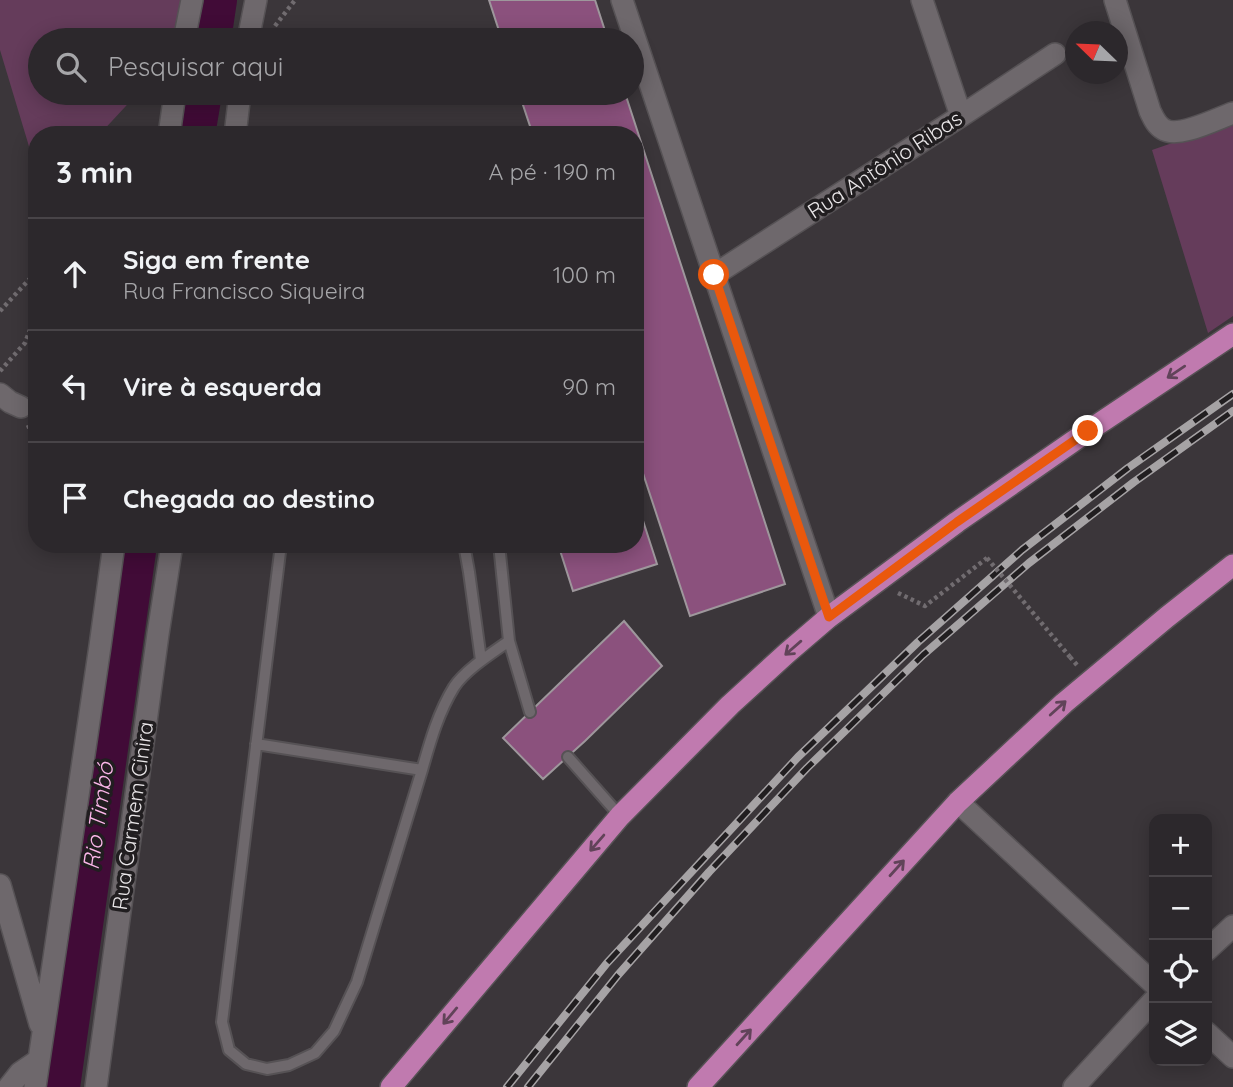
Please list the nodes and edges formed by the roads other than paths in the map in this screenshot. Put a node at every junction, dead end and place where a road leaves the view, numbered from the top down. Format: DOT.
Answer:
graph roads {
  1 [pos="192,0"];
  2 [pos="256,0"];
  3 [pos="622,0"];
  4 [pos="922,0"];
  5 [pos="1115,0"];
  6 [pos="186,28"];
  7 [pos="250,28"];
  8 [pos="631,28"];
  9 [pos="1055,54"];
  10 [pos="644,66"];
  11 [pos="173,105"];
  12 [pos="239,105"];
  13 [pos="1233,113"];
  14 [pos="961,116"];
  15 [pos="170,126"];
  16 [pos="236,126"];
  17 [pos="714,275"];
  18 [pos="1233,334"];
  19 [pos="0,394"];
  20 [pos="21,407"];
  21 [pos="113,553"];
  22 [pos="171,553"];
  23 [pos="280,553"];
  24 [pos="466,553"];
  25 [pos="500,553"];
  26 [pos="1233,565"];
  27 [pos="829,617"];
  28 [pos="509,641"];
  29 [pos="481,660"];
  30 [pos="530,712"];
  31 [pos="256,744"];
  32 [pos="568,757"];
  33 [pos="422,770"];
  34 [pos="958,802"];
  35 [pos="620,816"];
  36 [pos="0,885"];
  37 [pos="1233,926"];
  38 [pos="1212,945"];
  39 [pos="1149,979"];
  40 [pos="1151,1003"];
  41 [pos="43,1033"];
  42 [pos="1212,1037"];
  43 [pos="1233,1057"];
  44 [pos="38,1060"];
  45 [pos="9,1087"];
  46 [pos="34,1087"];
  47 [pos="96,1087"];
  48 [pos="391,1087"];
  49 [pos="698,1087"];
  50 [pos="1074,1087"];
  1 -- 6 [label="street"];
  2 -- 7 [label="street"];
  3 -- 8 [label="street"];
  4 -- 14 [label="street"];
  5 -- 13 [label="street"];
  9 -- 14 [label="street, Rua Antônio Ribas"];
  10 -- 17 [label="street"];
  11 -- 15 [label="street"];
  12 -- 16 [label="street"];
  14 -- 17 [label="street, Rua Antônio Ribas"];
  17 -- 27 [label="street"];
  18 -- 27 [label="main road, one-way"];
  19 -- 20 [label="street"];
  21 -- 41 [label="street"];
  22 -- 47 [label="street, Rua Carmem Cinira"];
  23 -- 31 [label="lane"];
  24 -- 29 [label="lane"];
  25 -- 28 [label="lane"];
  34 -- 26 [label="main road, one-way"];
  27 -- 35 [label="main road, one-way"];
  28 -- 29 [label="lane"];
  28 -- 30 [label="lane"];
  29 -- 33 [label="lane"];
  31 -- 33 [label="lane"];
  31 -- 33 [label="lane"];
  32 -- 35 [label="lane"];
  34 -- 39 [label="street"];
  49 -- 34 [label="main road, one-way"];
  35 -- 48 [label="main road, one-way"];
  36 -- 41 [label="street"];
  37 -- 38 [label="street"];
  40 -- 50 [label="street"];
  41 -- 44 [label="street"];
  42 -- 43 [label="street"];
  44 -- 45 [label="street"];
  44 -- 46 [label="street"];
}
